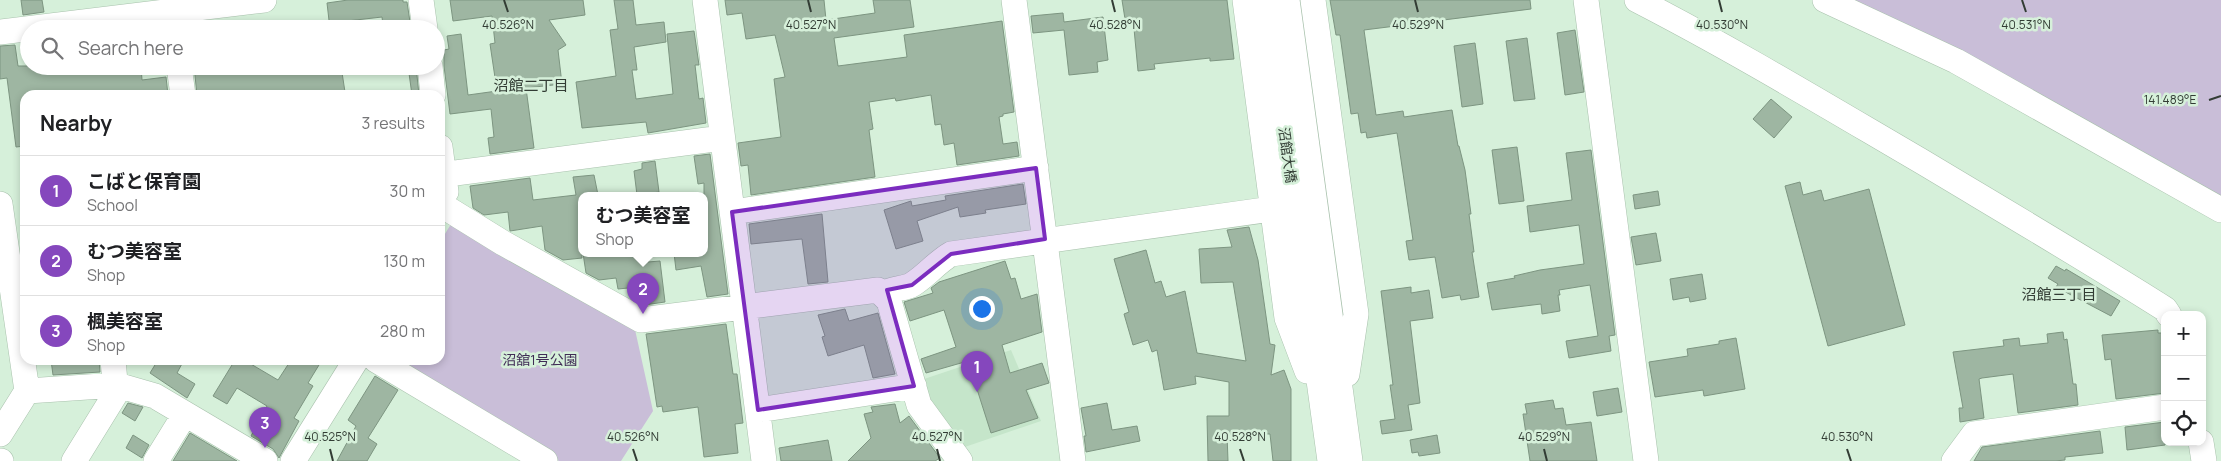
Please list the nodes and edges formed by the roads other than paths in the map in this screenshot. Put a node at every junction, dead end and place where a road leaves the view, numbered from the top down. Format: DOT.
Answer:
graph roads {
  1 [pos="264,0"];
  2 [pos="421,0"];
  3 [pos="705,0"];
  4 [pos="1014,0"];
  5 [pos="1245,0"];
  6 [pos="1267,0"];
  7 [pos="1287,0"];
  8 [pos="1313,0"];
  9 [pos="1586,0"];
  10 [pos="1637,0"];
  11 [pos="1825,0"];
  12 [pos="172,13"];
  13 [pos="109,20"];
  14 [pos="424,20"];
  15 [pos="20,30"];
  16 [pos="0,32"];
  17 [pos="180,75"];
  18 [pos="431,75"];
  19 [pos="182,90"];
  20 [pos="432,90"];
  21 [pos="722,138"];
  22 [pos="1036,168"];
  23 [pos="445,175"];
  24 [pos="0,204"];
  25 [pos="1272,209"];
  26 [pos="2221,210"];
  27 [pos="732,212"];
  28 [pos="445,215"];
  29 [pos="9,229"];
  30 [pos="1045,239"];
  31 [pos="883,294"];
  32 [pos="745,306"];
  33 [pos="1319,307"];
  34 [pos="2166,311"];
  35 [pos="20,328"];
  36 [pos="24,365"];
  37 [pos="114,365"];
  38 [pos="353,365"];
  39 [pos="384,365"];
  40 [pos="117,385"];
  41 [pos="914,386"];
  42 [pos="27,391"];
  43 [pos="1333,407"];
  44 [pos="2161,408"];
  45 [pos="758,410"];
  46 [pos="185,414"];
  47 [pos="0,434"];
  48 [pos="2202,446"];
  49 [pos="74,461"];
  50 [pos="156,461"];
  51 [pos="265,461"];
  52 [pos="293,461"];
  53 [pos="545,461"];
  54 [pos="764,461"];
  55 [pos="960,461"];
  56 [pos="1073,461"];
  57 [pos="1330,461"];
  58 [pos="1350,461"];
  59 [pos="1646,461"];
  60 [pos="1954,461"];
  61 [pos="2204,461"];
  1 -- 12 [label="street"];
  2 -- 14 [label="street"];
  3 -- 21 [label="street"];
  4 -- 22 [label="street"];
  5 -- 25 [label="street"];
  6 -- 33 [label="street, 沼館大橋"];
  7 -- 33 [label="street, 沼館大橋"];
  8 -- 43 [label="street"];
  9 -- 59 [label="street"];
  10 -- 34 [label="street"];
  11 -- 26 [label="street"];
  12 -- 13 [label="street"];
  15 -- 16 [label="street"];
  17 -- 19 [label="street"];
  18 -- 20 [label="street"];
  21 -- 23 [label="street"];
  21 -- 27 [label="street"];
  22 -- 27 [label="street"];
  22 -- 30 [label="street"];
  24 -- 29 [label="street"];
  25 -- 30 [label="street"];
  25 -- 43 [label="street"];
  27 -- 32 [label="street"];
  28 -- 32 [label="street"];
  29 -- 35 [label="street"];
  30 -- 31 [label="street"];
  30 -- 56 [label="street"];
  31 -- 32 [label="street"];
  31 -- 41 [label="street"];
  32 -- 45 [label="street"];
  33 -- 43 [label="street"];
  36 -- 42 [label="street"];
  37 -- 40 [label="street"];
  38 -- 52 [label="street"];
  39 -- 53 [label="street"];
  40 -- 42 [label="street"];
  40 -- 46 [label="street"];
  40 -- 49 [label="street"];
  41 -- 45 [label="street"];
  41 -- 55 [label="street"];
  42 -- 47 [label="street"];
  43 -- 57 [label="street"];
  43 -- 58 [label="street"];
  44 -- 60 [label="street"];
  45 -- 54 [label="street"];
  46 -- 50 [label="street"];
  46 -- 51 [label="street"];
  48 -- 61 [label="street"];
}
